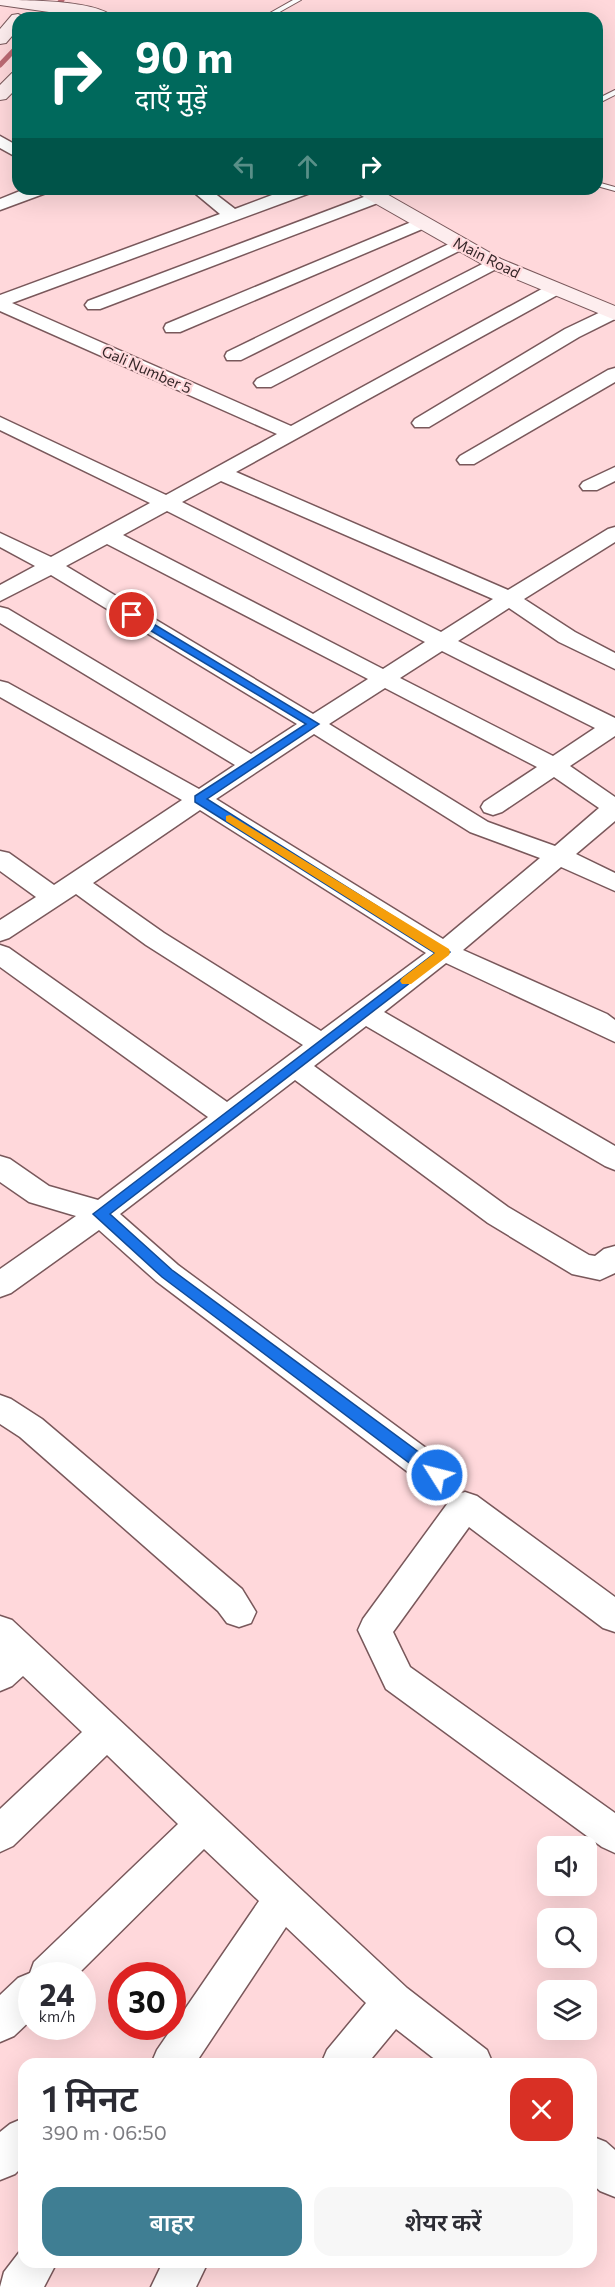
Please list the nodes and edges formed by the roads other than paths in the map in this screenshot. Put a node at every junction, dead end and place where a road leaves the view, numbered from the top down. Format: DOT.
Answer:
graph roads {
  1 [pos="0,0"];
  2 [pos="298,0"];
  3 [pos="36,2"];
  4 [pos="78,12"];
  5 [pos="275,12"];
  6 [pos="12,26"];
  7 [pos="0,39"];
  8 [pos="12,83"];
  9 [pos="0,95"];
  10 [pos="24,195"];
  11 [pos="206,195"];
  12 [pos="287,195"];
  13 [pos="366,195"];
  14 [pos="374,195"];
  15 [pos="0,204"];
  16 [pos="232,215"];
  17 [pos="421,223"];
  18 [pos="459,244"];
  19 [pos="494,264"];
  20 [pos="555,289"];
  21 [pos="0,303"];
  22 [pos="94,305"];
  23 [pos="614,314"];
  24 [pos="173,328"];
  25 [pos="234,356"];
  26 [pos="615,374"];
  27 [pos="264,383"];
  28 [pos="0,423"];
  29 [pos="422,423"];
  30 [pos="293,434"];
  31 [pos="467,460"];
  32 [pos="615,473"];
  33 [pos="220,474"];
  34 [pos="590,486"];
  35 [pos="167,503"];
  36 [pos="615,533"];
  37 [pos="108,535"];
  38 [pos="0,539"];
  39 [pos="51,566"];
  40 [pos="0,594"];
  41 [pos="508,598"];
  42 [pos="0,614"];
  43 [pos="443,642"];
  44 [pos="615,662"];
  45 [pos="385,678"];
  46 [pos="0,688"];
  47 [pos="314,724"];
  48 [pos="614,727"];
  49 [pos="252,765"];
  50 [pos="554,766"];
  51 [pos="199,799"];
  52 [pos="493,807"];
  53 [pos="615,808"];
  54 [pos="559,855"];
  55 [pos="0,859"];
  56 [pos="77,883"];
  57 [pos="615,883"];
  58 [pos="54,898"];
  59 [pos="0,932"];
  60 [pos="444,952"];
  61 [pos="0,954"];
  62 [pos="365,1013"];
  63 [pos="615,1033"];
  64 [pos="323,1045"];
  65 [pos="295,1066"];
  66 [pos="228,1117"];
  67 [pos="615,1159"];
  68 [pos="0,1167"];
  69 [pos="100,1214"];
  70 [pos="615,1257"];
  71 [pos="0,1285"];
  72 [pos="0,1408"];
  73 [pos="437,1475"];
  74 [pos="239,1612"];
  75 [pos="615,1617"];
  76 [pos="8,1653"];
  77 [pos="106,1732"];
  78 [pos="204,1824"];
  79 [pos="0,1834"];
  80 [pos="615,1835"];
  81 [pos="283,1899"];
  82 [pos="62,1962"];
  83 [pos="393,2002"];
  84 [pos="18,2005"];
  85 [pos="0,2022"];
  86 [pos="175,2058"];
  87 [pos="346,2058"];
  88 [pos="465,2058"];
  89 [pos="18,2143"];
  90 [pos="0,2159"];
  91 [pos="597,2162"];
  92 [pos="615,2176"];
  93 [pos="32,2268"];
  94 [pos="183,2268"];
  95 [pos="19,2287"];
  96 [pos="172,2287"];
  1 -- 3 [label="street"];
  2 -- 5 [label="lane"];
  3 -- 4 [label="street"];
  6 -- 7 [label="street"];
  8 -- 9 [label="street"];
  10 -- 15 [label="street"];
  11 -- 16 [label="street"];
  12 -- 16 [label="street"];
  13 -- 22 [label="street"];
  14 -- 17 [label="street, Main Road"];
  16 -- 21 [label="street"];
  17 -- 18 [label="street, Main Road"];
  17 -- 24 [label="street"];
  18 -- 19 [label="street, Main Road"];
  18 -- 25 [label="street"];
  19 -- 20 [label="street, Main Road"];
  19 -- 27 [label="street"];
  20 -- 23 [label="street, Main Road"];
  20 -- 30 [label="street"];
  21 -- 30 [label="street, Gali Number 5"];
  23 -- 29 [label="street"];
  26 -- 31 [label="street"];
  28 -- 35 [label="street"];
  30 -- 33 [label="street"];
  32 -- 34 [label="street"];
  33 -- 35 [label="street"];
  33 -- 41 [label="street"];
  35 -- 37 [label="street"];
  35 -- 43 [label="street"];
  36 -- 41 [label="street"];
  37 -- 39 [label="street"];
  37 -- 45 [label="street"];
  38 -- 39 [label="street"];
  39 -- 40 [label="street"];
  39 -- 47 [label="street"];
  41 -- 43 [label="street"];
  41 -- 44 [label="street"];
  42 -- 49 [label="street"];
  43 -- 45 [label="street"];
  43 -- 48 [label="street"];
  45 -- 47 [label="street"];
  45 -- 50 [label="street"];
  46 -- 51 [label="street"];
  47 -- 49 [label="street"];
  47 -- 54 [label="street"];
  48 -- 50 [label="street"];
  49 -- 51 [label="street"];
  50 -- 52 [label="street"];
  50 -- 53 [label="street"];
  51 -- 56 [label="street"];
  51 -- 60 [label="street"];
  53 -- 54 [label="street"];
  54 -- 57 [label="street"];
  54 -- 60 [label="street"];
  55 -- 58 [label="street"];
  56 -- 58 [label="street"];
  56 -- 64 [label="street"];
  58 -- 59 [label="street"];
  60 -- 62 [label="street"];
  60 -- 63 [label="street"];
  61 -- 66 [label="street"];
  62 -- 64 [label="street"];
  62 -- 67 [label="street"];
  64 -- 65 [label="street"];
  65 -- 66 [label="street"];
  65 -- 70 [label="street"];
  66 -- 69 [label="street"];
  68 -- 69 [label="street"];
  69 -- 71 [label="street"];
  69 -- 73 [label="street"];
  72 -- 74 [label="street"];
  75 -- 80 [label="street"];
  76 -- 77 [label="street"];
  77 -- 78 [label="street"];
  77 -- 79 [label="street"];
  78 -- 81 [label="street"];
  78 -- 82 [label="street"];
  81 -- 83 [label="street"];
  81 -- 86 [label="street"];
  83 -- 87 [label="street"];
  83 -- 88 [label="street"];
  84 -- 85 [label="street"];
  89 -- 90 [label="street"];
  91 -- 92 [label="street"];
  93 -- 95 [label="street"];
  94 -- 96 [label="street"];
}
